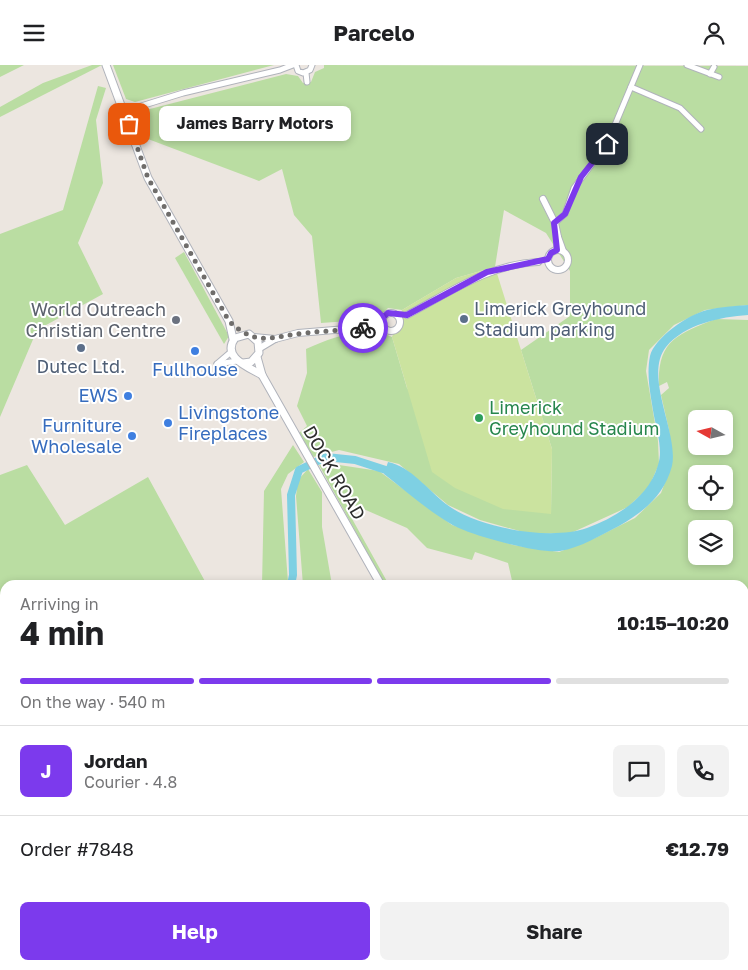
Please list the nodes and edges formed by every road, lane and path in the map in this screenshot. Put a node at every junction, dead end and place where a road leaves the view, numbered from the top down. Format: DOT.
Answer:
graph roads {
  1 [pos="106,65"];
  2 [pos="313,65"];
  3 [pos="640,65"];
  4 [pos="688,65"];
  5 [pos="296,67"];
  6 [pos="714,67"];
  7 [pos="306,73"];
  8 [pos="710,74"];
  9 [pos="719,77"];
  10 [pos="308,82"];
  11 [pos="631,87"];
  12 [pos="125,111"];
  13 [pos="701,129"];
  14 [pos="543,199"];
  15 [pos="554,223"];
  16 [pos="560,251"];
  17 [pos="548,259"];
  18 [pos="538,262"];
  19 [pos="550,266"];
  20 [pos="395,313"];
  21 [pos="407,315"];
  22 [pos="229,321"];
  23 [pos="383,323"];
  24 [pos="400,323"];
  25 [pos="242,334"];
  26 [pos="254,337"];
  27 [pos="234,339"];
  28 [pos="275,339"];
  29 [pos="260,348"];
  30 [pos="231,352"];
  31 [pos="257,357"];
  32 [pos="240,362"];
  33 [pos="262,375"];
  34 [pos="378,580"];
  1 -- 12 [label="main road"];
  2 -- 7 [label="street"];
  3 -- 11 [label="street"];
  4 -- 8 [label="street"];
  5 -- 7 [label="street"];
  5 -- 12 [label="street"];
  6 -- 8 [label="street"];
  7 -- 10 [label="street"];
  8 -- 9 [label="street"];
  11 -- 13 [label="street"];
  11 -- 15 [label="street"];
  12 -- 22 [label="main road"];
  14 -- 15 [label="street"];
  15 -- 16 [label="street"];
  16 -- 17 [label="street"];
  16 -- 19 [label="street"];
  17 -- 18 [label="street"];
  17 -- 19 [label="street"];
  18 -- 19 [label="street"];
  18 -- 21 [label="street"];
  20 -- 21 [label="street"];
  20 -- 23 [label="street"];
  20 -- 24 [label="street"];
  21 -- 24 [label="street"];
  22 -- 25 [label="main road"];
  22 -- 27 [label="main road"];
  23 -- 24 [label="street"];
  23 -- 28 [label="street"];
  25 -- 26 [label="main road"];
  25 -- 27 [label="main road"];
  26 -- 28 [label="street"];
  26 -- 29 [label="main road"];
  27 -- 30 [label="main road"];
  28 -- 29 [label="street"];
  29 -- 31 [label="main road"];
  30 -- 32 [label="main road"];
  30 -- 32 [label="street"];
  31 -- 32 [label="main road"];
  31 -- 33 [label="main road, DOCK ROAD"];
  32 -- 33 [label="main road, DOCK ROAD"];
  33 -- 34 [label="main road, DOCK ROAD"];
}
